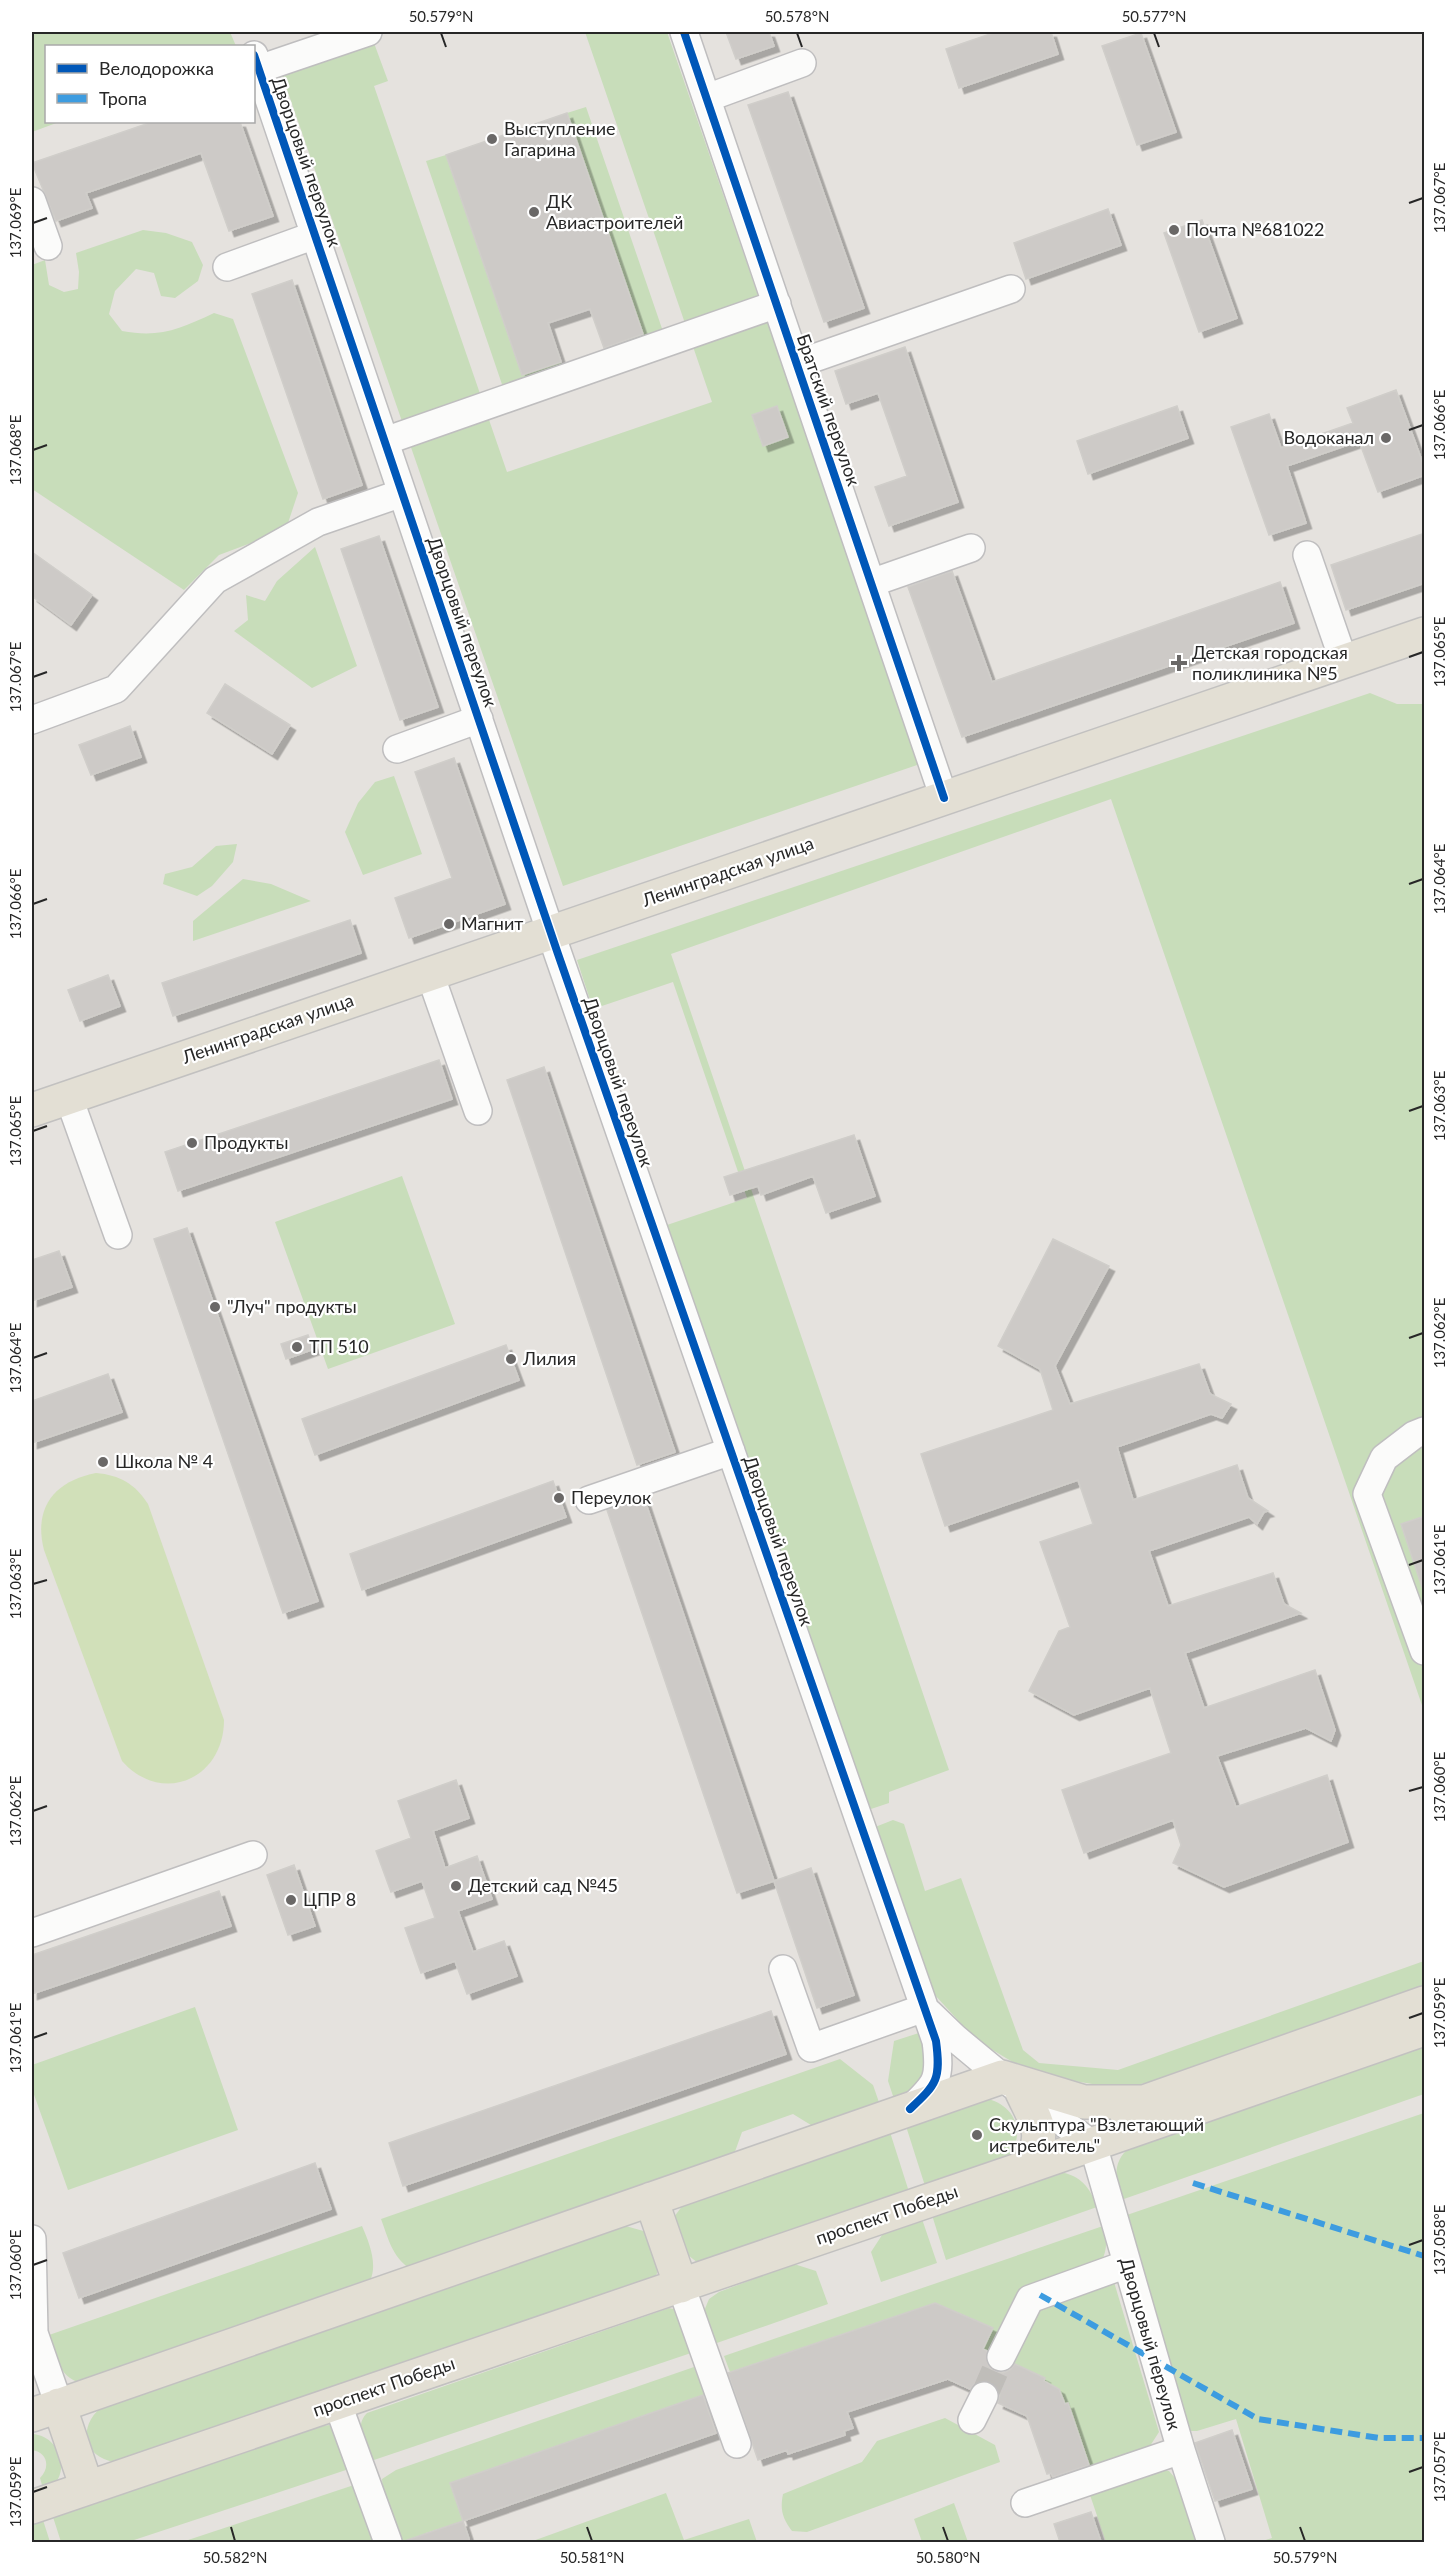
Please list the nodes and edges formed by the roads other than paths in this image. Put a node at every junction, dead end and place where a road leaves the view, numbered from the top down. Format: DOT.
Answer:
graph roads {
  1 [pos="368,32"];
  2 [pos="684,32"];
  3 [pos="255,57"];
  4 [pos="255,60"];
  5 [pos="802,63"];
  6 [pos="706,98"];
  7 [pos="32,201"];
  8 [pos="315,235"];
  9 [pos="48,246"];
  10 [pos="226,267"];
  11 [pos="1011,289"];
  12 [pos="777,304"];
  13 [pos="797,364"];
  14 [pos="384,441"];
  15 [pos="402,493"];
  16 [pos="970,548"];
  17 [pos="1307,555"];
  18 [pos="871,583"];
  19 [pos="1425,634"];
  20 [pos="1344,662"];
  21 [pos="479,719"];
  22 [pos="32,720"];
  23 [pos="397,749"];
  24 [pos="944,798"];
  25 [pos="551,933"];
  26 [pos="430,974"];
  27 [pos="69,1098"];
  28 [pos="32,1110"];
  29 [pos="477,1111"];
  30 [pos="118,1235"];
  31 [pos="1425,1431"];
  32 [pos="731,1451"];
  33 [pos="588,1500"];
  34 [pos="1425,1651"];
  35 [pos="253,1856"];
  36 [pos="32,1933"];
  37 [pos="783,1970"];
  38 [pos="1425,2003"];
  39 [pos="924,2008"];
  40 [pos="1425,2029"];
  41 [pos="1012,2085"];
  42 [pos="1144,2102"];
  43 [pos="910,2109"];
  44 [pos="1093,2145"];
  45 [pos="1027,2167"];
  46 [pos="651,2199"];
  47 [pos="32,2239"];
  48 [pos="1127,2264"];
  49 [pos="681,2286"];
  50 [pos="1002,2357"];
  51 [pos="984,2396"];
  52 [pos="337,2403"];
  53 [pos="45,2410"];
  54 [pos="972,2420"];
  55 [pos="737,2444"];
  56 [pos="1181,2450"];
  57 [pos="87,2488"];
  58 [pos="1025,2503"];
  59 [pos="32,2507"];
  60 [pos="388,2542"];
  61 [pos="1211,2542"];
  1 -- 3 [label="street"];
  2 -- 6 [label="street, Братский переулок"];
  4 -- 8 [label="street, Дворцовый переулок"];
  5 -- 6 [label="street"];
  6 -- 12 [label="street, Братский переулок"];
  7 -- 9 [label="street"];
  8 -- 10 [label="street"];
  8 -- 14 [label="street, Дворцовый переулок"];
  11 -- 13 [label="street"];
  12 -- 13 [label="street, Братский переулок"];
  12 -- 14 [label="street"];
  13 -- 18 [label="street, Братский переулок"];
  14 -- 15 [label="street, Дворцовый переулок"];
  15 -- 21 [label="street, Дворцовый переулок"];
  15 -- 22 [label="street"];
  16 -- 18 [label="street"];
  17 -- 20 [label="street"];
  18 -- 24 [label="street, Братский переулок"];
  19 -- 20 [label="main road, Ленинградская улица"];
  20 -- 24 [label="main road, Ленинградская улица"];
  21 -- 23 [label="street"];
  21 -- 25 [label="street, Дворцовый переулок"];
  24 -- 25 [label="main road, Ленинградская улица"];
  25 -- 26 [label="main road, Ленинградская улица"];
  25 -- 32 [label="street, Дворцовый переулок"];
  26 -- 27 [label="main road, Ленинградская улица"];
  26 -- 29 [label="street"];
  27 -- 28 [label="main road, Ленинградская улица"];
  27 -- 30 [label="street"];
  31 -- 34 [label="street"];
  32 -- 33 [label="street"];
  32 -- 39 [label="street, Дворцовый переулок"];
  35 -- 36 [label="street"];
  37 -- 39 [label="street"];
  38 -- 42 [label="main road"];
  39 -- 41 [label="street, Дворцовый переулок"];
  39 -- 43 [label="street, Дворцовый переулок"];
  40 -- 44 [label="main road, проспект Победы"];
  41 -- 42 [label="main road"];
  41 -- 43 [label="main road"];
  41 -- 44 [label="street"];
  41 -- 45 [label="main road"];
  42 -- 44 [label="main road"];
  43 -- 46 [label="main road"];
  44 -- 45 [label="main road, проспект Победы"];
  44 -- 48 [label="street, Дворцовый переулок"];
  45 -- 49 [label="main road, проспект Победы"];
  46 -- 49 [label="main road"];
  46 -- 53 [label="main road"];
  47 -- 53 [label="street"];
  48 -- 50 [label="street"];
  48 -- 56 [label="street, Дворцовый переулок"];
  49 -- 52 [label="main road, проспект Победы"];
  49 -- 55 [label="street"];
  51 -- 54 [label="street"];
  52 -- 57 [label="main road, проспект Победы"];
  52 -- 60 [label="street"];
  53 -- 57 [label="main road"];
  56 -- 58 [label="street"];
  56 -- 61 [label="street, Дворцовый переулок"];
  57 -- 59 [label="main road, проспект Победы"];
}
